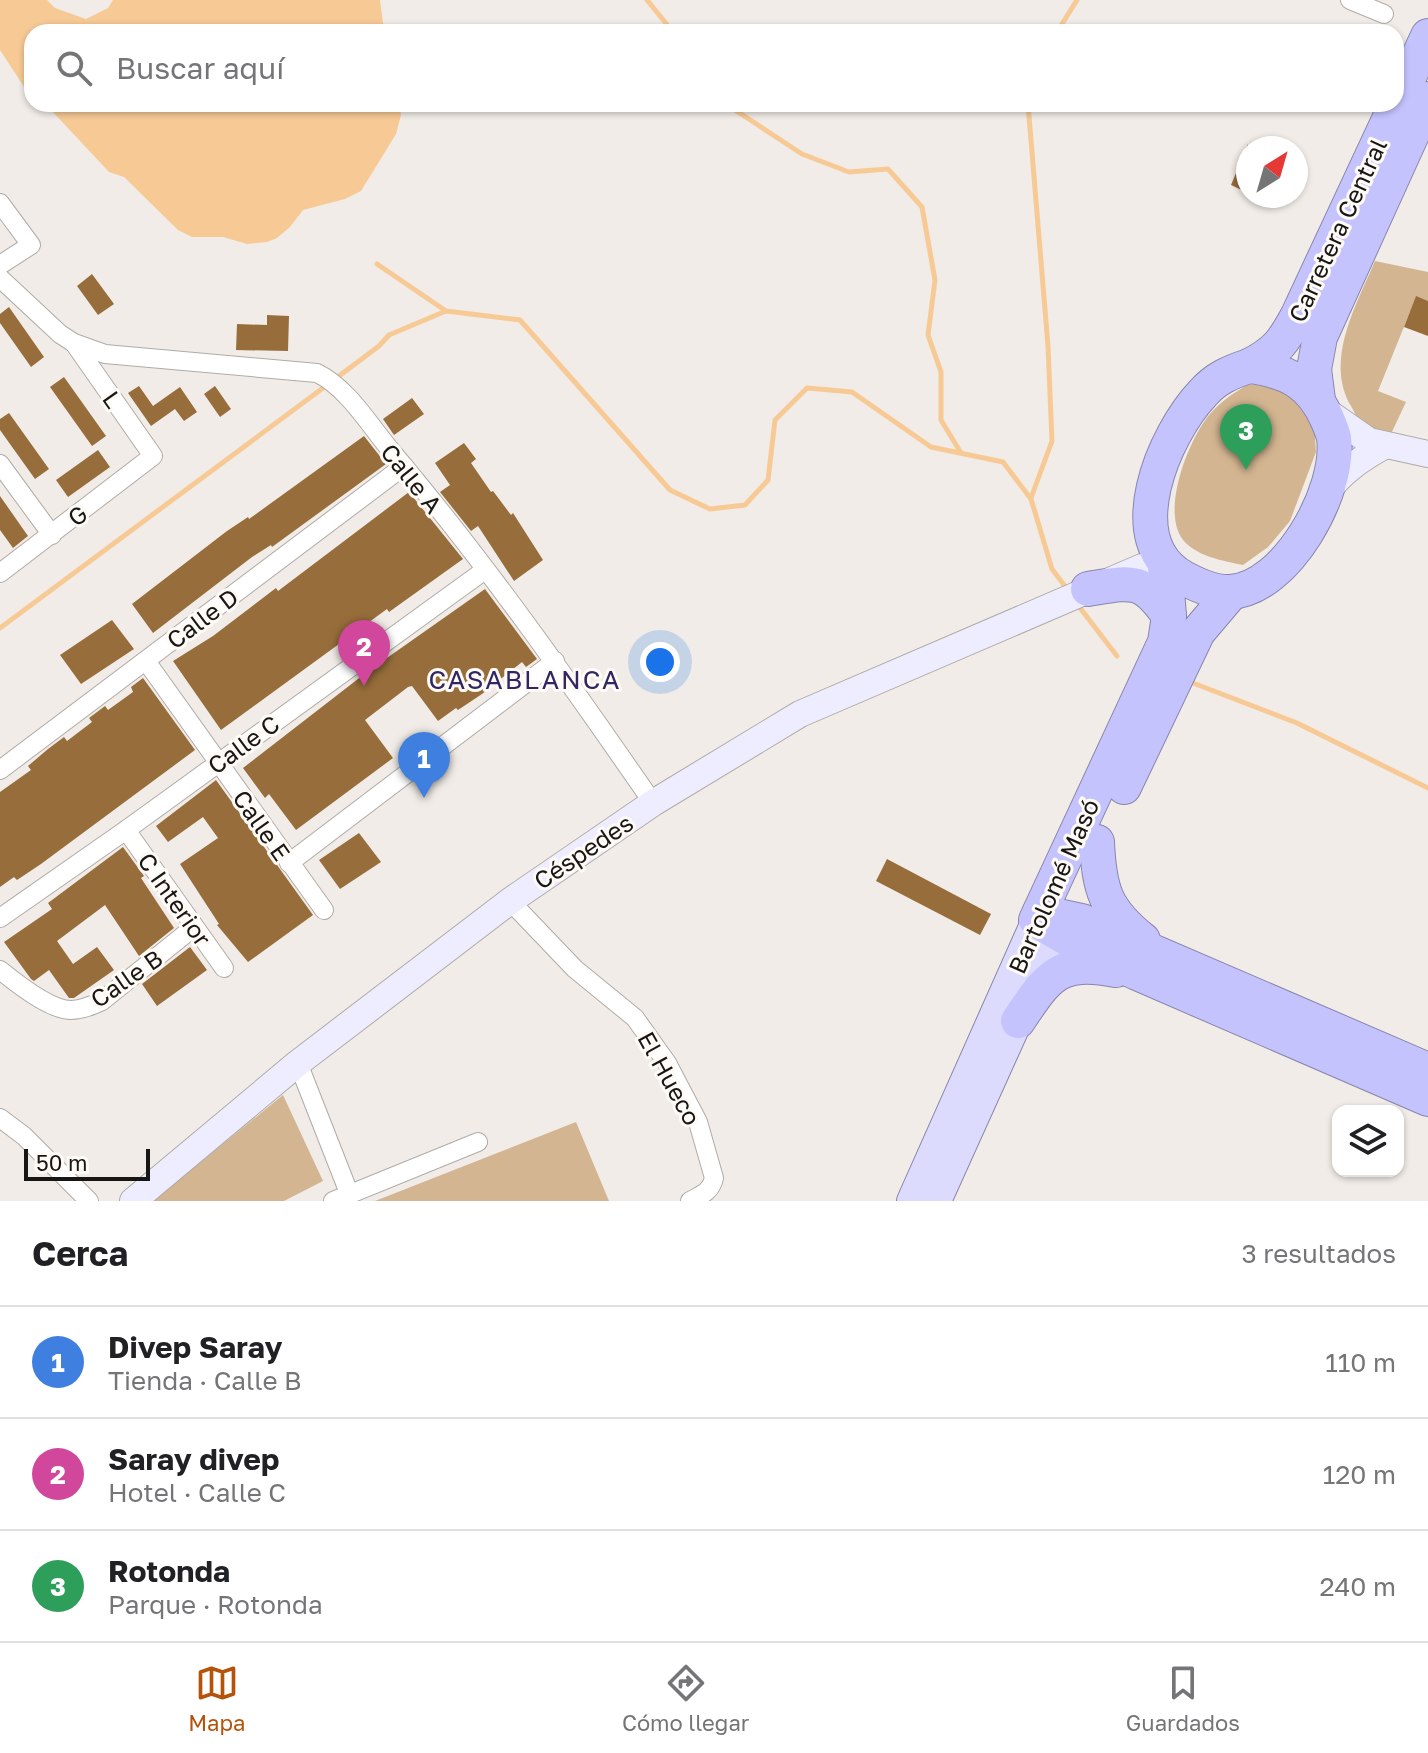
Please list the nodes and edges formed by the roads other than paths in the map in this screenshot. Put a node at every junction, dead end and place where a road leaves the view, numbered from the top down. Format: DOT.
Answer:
graph roads {
  1 [pos="1350,0"];
  2 [pos="1384,14"];
  3 [pos="1428,36"];
  4 [pos="1404,88"];
  5 [pos="1427,101"];
  6 [pos="1393,112"];
  7 [pos="0,203"];
  8 [pos="0,265"];
  9 [pos="0,278"];
  10 [pos="67,338"];
  11 [pos="1249,366"];
  12 [pos="1320,404"];
  13 [pos="1384,446"];
  14 [pos="1428,454"];
  15 [pos="153,456"];
  16 [pos="0,464"];
  17 [pos="404,466"];
  18 [pos="1324,495"];
  19 [pos="1150,513"];
  20 [pos="52,535"];
  21 [pos="1164,564"];
  22 [pos="485,570"];
  23 [pos="0,573"];
  24 [pos="1085,590"];
  25 [pos="1231,593"];
  26 [pos="1169,616"];
  27 [pos="146,661"];
  28 [pos="555,661"];
  29 [pos="218,761"];
  30 [pos="0,770"];
  31 [pos="653,803"];
  32 [pos="126,830"];
  33 [pos="1097,842"];
  34 [pos="289,863"];
  35 [pos="510,901"];
  36 [pos="324,910"];
  37 [pos="0,918"];
  38 [pos="1050,920"];
  39 [pos="194,927"];
  40 [pos="1184,965"];
  41 [pos="224,968"];
  42 [pos="0,970"];
  43 [pos="1137,973"];
  44 [pos="1018,1021"];
  45 [pos="298,1063"];
  46 [pos="1428,1070"];
  47 [pos="1428,1099"];
  48 [pos="0,1118"];
  49 [pos="478,1142"];
  50 [pos="341,1197"];
  51 [pos="89,1201"];
  52 [pos="133,1201"];
  53 [pos="690,1201"];
  54 [pos="911,1201"];
  55 [pos="937,1201"];
  1 -- 2 [label="street"];
  3 -- 4 [label="highway, Carretera Central"];
  5 -- 12 [label="highway, Carretera Central"];
  6 -- 11 [label="highway, Carretera Central"];
  7 -- 8 [label="street"];
  9 -- 10 [label="street, L"];
  10 -- 15 [label="street, L"];
  10 -- 17 [label="street, Calle A"];
  11 -- 12 [label="highway"];
  11 -- 19 [label="highway"];
  12 -- 13 [label="street"];
  12 -- 18 [label="highway"];
  13 -- 14 [label="street"];
  13 -- 18 [label="street"];
  15 -- 20 [label="street, G"];
  16 -- 20 [label="street"];
  17 -- 22 [label="street, Calle A"];
  17 -- 27 [label="street, Calle D"];
  18 -- 25 [label="highway"];
  19 -- 21 [label="highway"];
  19 -- 24 [label="street, Céspedes"];
  20 -- 23 [label="street, G"];
  21 -- 24 [label="street, Céspedes"];
  21 -- 25 [label="highway"];
  21 -- 26 [label="highway, Bartolomé Masó"];
  22 -- 28 [label="street, Calle A"];
  22 -- 29 [label="street, Calle C"];
  24 -- 26 [label="highway"];
  24 -- 31 [label="street, Céspedes"];
  25 -- 33 [label="highway, Bartolomé Masó"];
  26 -- 38 [label="highway, Bartolomé Masó"];
  27 -- 29 [label="street, Calle E"];
  27 -- 30 [label="street, Calle D"];
  28 -- 31 [label="street, Calle A"];
  28 -- 34 [label="street"];
  29 -- 32 [label="street, Calle C"];
  29 -- 34 [label="street, Calle E"];
  31 -- 35 [label="street, Céspedes"];
  32 -- 37 [label="street, Calle C"];
  32 -- 39 [label="street, C Interior"];
  33 -- 38 [label="highway, Bartolomé Masó"];
  33 -- 40 [label="highway"];
  34 -- 36 [label="street, Calle E"];
  35 -- 45 [label="street, Céspedes"];
  35 -- 53 [label="street, El Hueco"];
  38 -- 40 [label="highway"];
  38 -- 43 [label="highway"];
  38 -- 44 [label="main road, Bartolomé Masó"];
  38 -- 54 [label="main road, Bartolomé Masó"];
  39 -- 41 [label="street, C Interior"];
  39 -- 42 [label="street, Calle B"];
  40 -- 46 [label="highway"];
  43 -- 44 [label="highway"];
  43 -- 47 [label="highway"];
  44 -- 55 [label="main road, Bartolomé Masó"];
  45 -- 50 [label="street"];
  45 -- 52 [label="street, Céspedes"];
  48 -- 51 [label="street"];
  49 -- 50 [label="street"];
}
